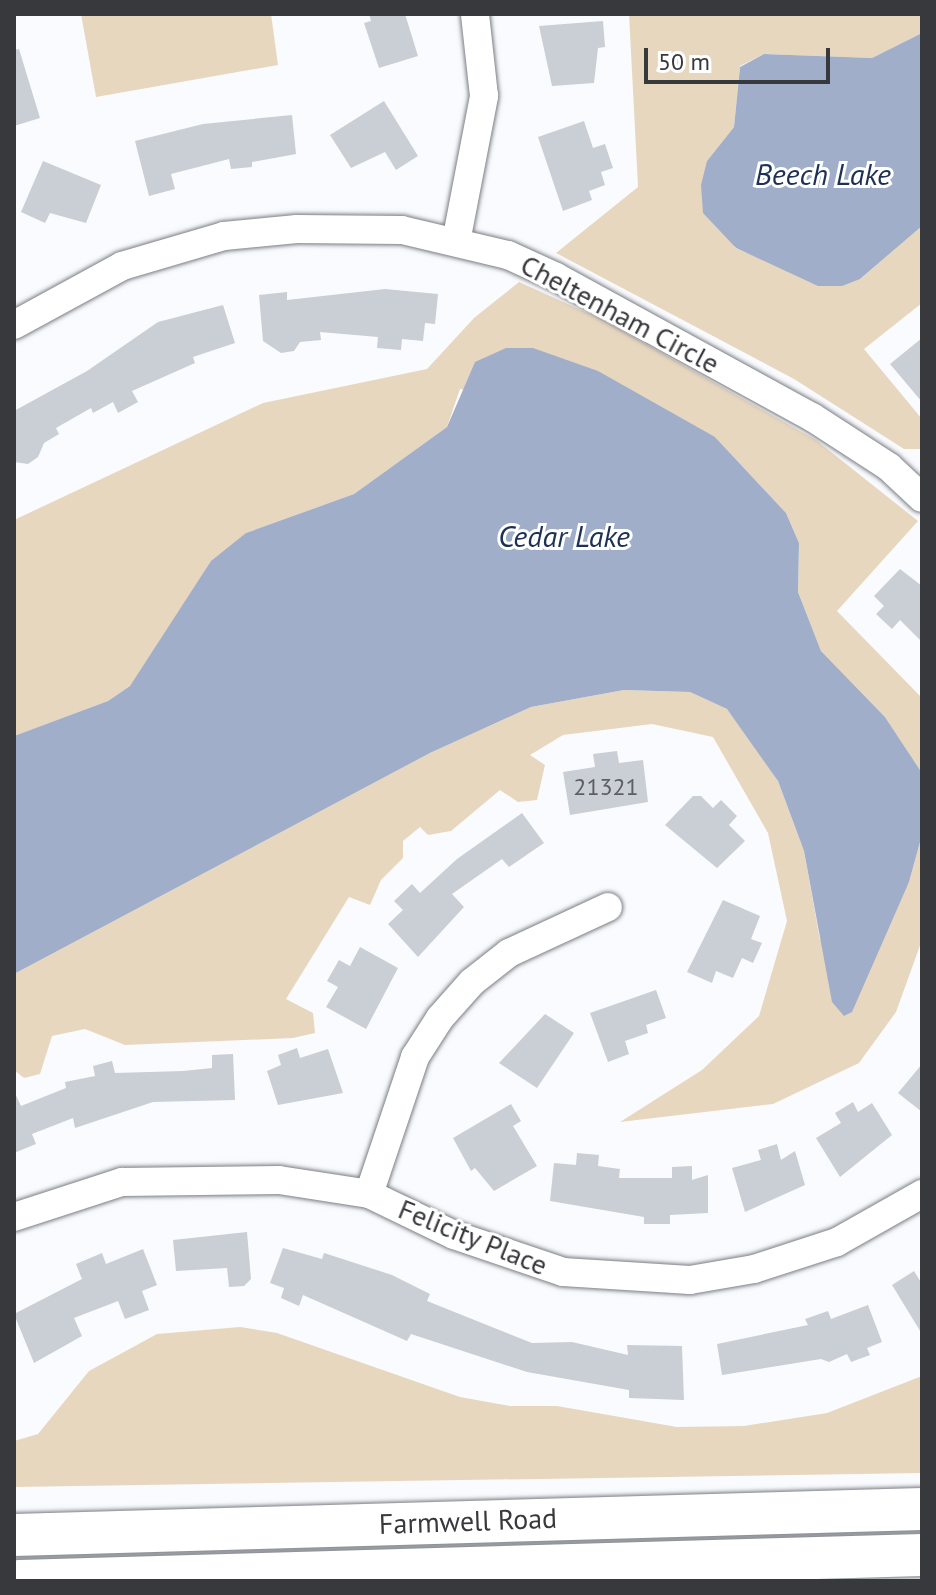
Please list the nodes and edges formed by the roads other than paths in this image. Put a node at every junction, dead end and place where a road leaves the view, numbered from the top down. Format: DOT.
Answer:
graph roads {
  1 [pos="475,14"];
  2 [pos="456,242"];
  3 [pos="16,319"];
  4 [pos="919,488"];
  5 [pos="608,907"];
  6 [pos="369,1194"];
  7 [pos="922,1194"];
  8 [pos="14,1217"];
  9 [pos="922,1509"];
  10 [pos="14,1535"];
  11 [pos="922,1555"];
  12 [pos="19,1581"];
  1 -- 2 [label="street"];
  2 -- 3 [label="street, Cheltenham Circle"];
  2 -- 4 [label="street, Cheltenham Circle"];
  5 -- 6 [label="street"];
  6 -- 7 [label="street, Felicity Place"];
  6 -- 8 [label="street, Felicity Place"];
  9 -- 10 [label="main road, Farmwell Road"];
  11 -- 12 [label="main road, Farmwell Road"];
}
